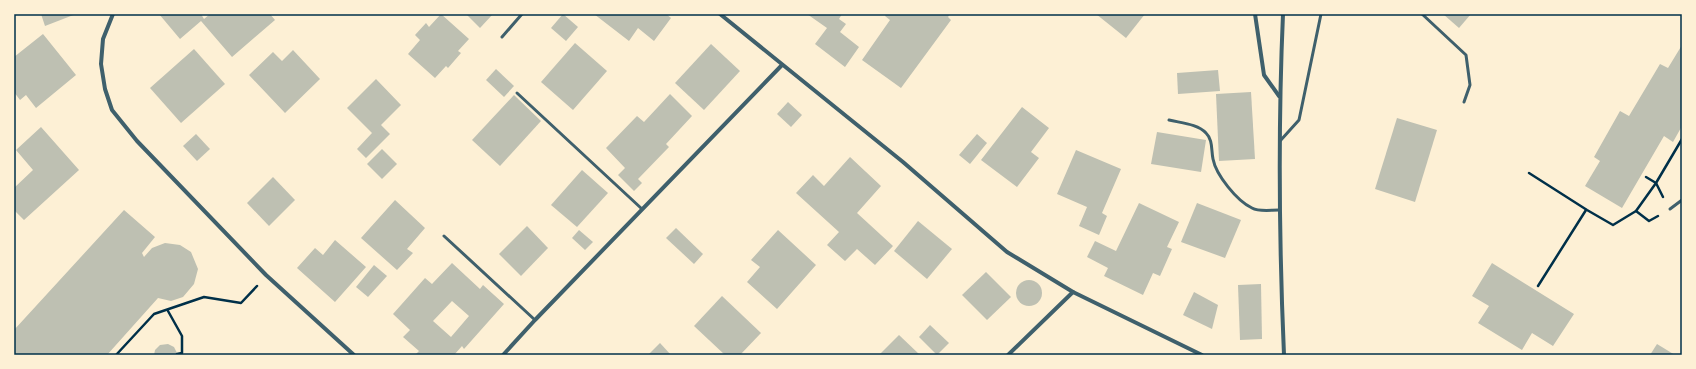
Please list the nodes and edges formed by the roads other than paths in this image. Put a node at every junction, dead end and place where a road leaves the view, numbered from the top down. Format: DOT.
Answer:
graph roads {
  1 [pos="113,14"];
  2 [pos="522,14"];
  3 [pos="720,14"];
  4 [pos="1255,14"];
  5 [pos="1283,14"];
  6 [pos="1321,14"];
  7 [pos="1422,14"];
  8 [pos="502,37"];
  9 [pos="782,65"];
  10 [pos="516,93"];
  11 [pos="1280,96"];
  12 [pos="1464,102"];
  13 [pos="1169,120"];
  14 [pos="1280,142"];
  15 [pos="1682,200"];
  16 [pos="642,209"];
  17 [pos="1279,210"];
  18 [pos="1670,210"];
  19 [pos="444,236"];
  20 [pos="1073,292"];
  21 [pos="535,320"];
  22 [pos="354,355"];
  23 [pos="503,355"];
  24 [pos="1008,355"];
  25 [pos="1202,355"];
  26 [pos="1284,355"];
  1 -- 22 [label="street"];
  2 -- 8 [label="lane"];
  3 -- 9 [label="street"];
  4 -- 11 [label="street"];
  5 -- 11 [label="street"];
  6 -- 14 [label="lane"];
  7 -- 12 [label="lane"];
  9 -- 16 [label="street"];
  9 -- 20 [label="street"];
  10 -- 16 [label="lane"];
  11 -- 14 [label="street"];
  13 -- 17 [label="lane"];
  14 -- 17 [label="street"];
  15 -- 18 [label="lane"];
  16 -- 21 [label="street"];
  17 -- 26 [label="street"];
  19 -- 21 [label="lane"];
  20 -- 24 [label="street"];
  20 -- 25 [label="street"];
  21 -- 23 [label="street"];
}
